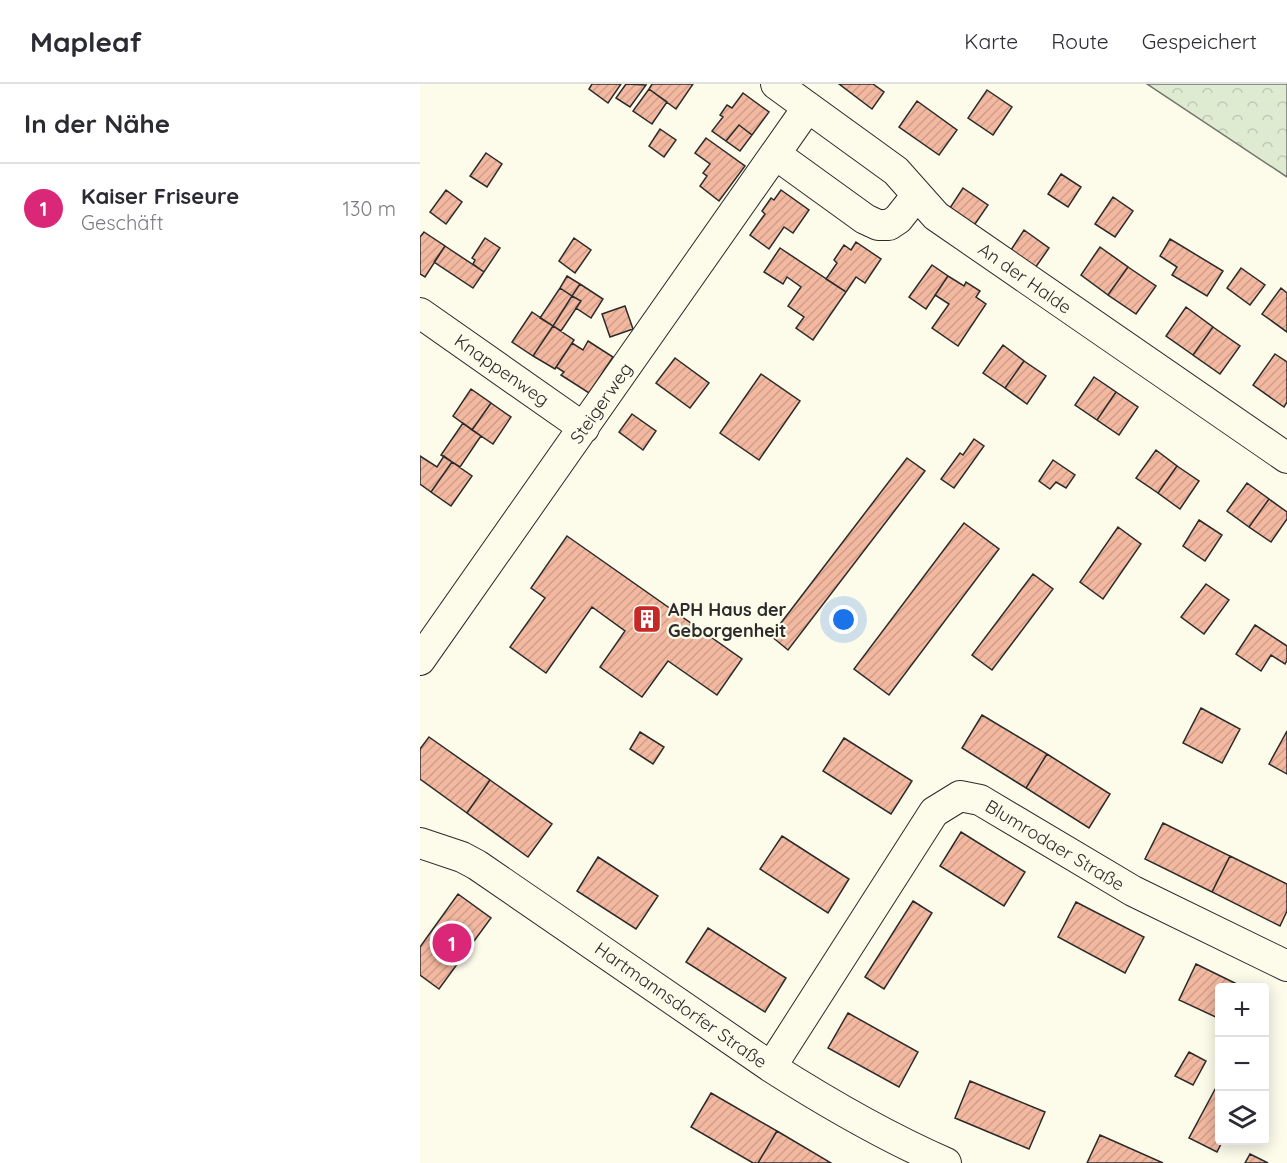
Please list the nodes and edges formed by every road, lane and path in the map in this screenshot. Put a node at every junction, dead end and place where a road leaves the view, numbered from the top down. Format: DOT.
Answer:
graph roads {
  1 [pos="776,84"];
  2 [pos="808,107"];
  3 [pos="775,154"];
  4 [pos="917,195"];
  5 [pos="420,313"];
  6 [pos="584,428"];
  7 [pos="1287,458"];
  8 [pos="422,653"];
  9 [pos="420,843"];
  10 [pos="1287,966"];
  11 [pos="771,1067"];
  12 [pos="946,1163"];
  1 -- 2 [label="street, An der Halde"];
  2 -- 3 [label="street, Steigerweg"];
  2 -- 4 [label="street, An der Halde"];
  3 -- 4 [label="street"];
  3 -- 6 [label="street, Steigerweg"];
  4 -- 7 [label="street, An der Halde"];
  5 -- 6 [label="street, Knappenweg"];
  6 -- 8 [label="street, Steigerweg"];
  9 -- 11 [label="street, Hartmannsdorfer Straße"];
  10 -- 11 [label="street, Blumrodaer Straße"];
  11 -- 12 [label="street, Hartmannsdorfer Straße"];
}
